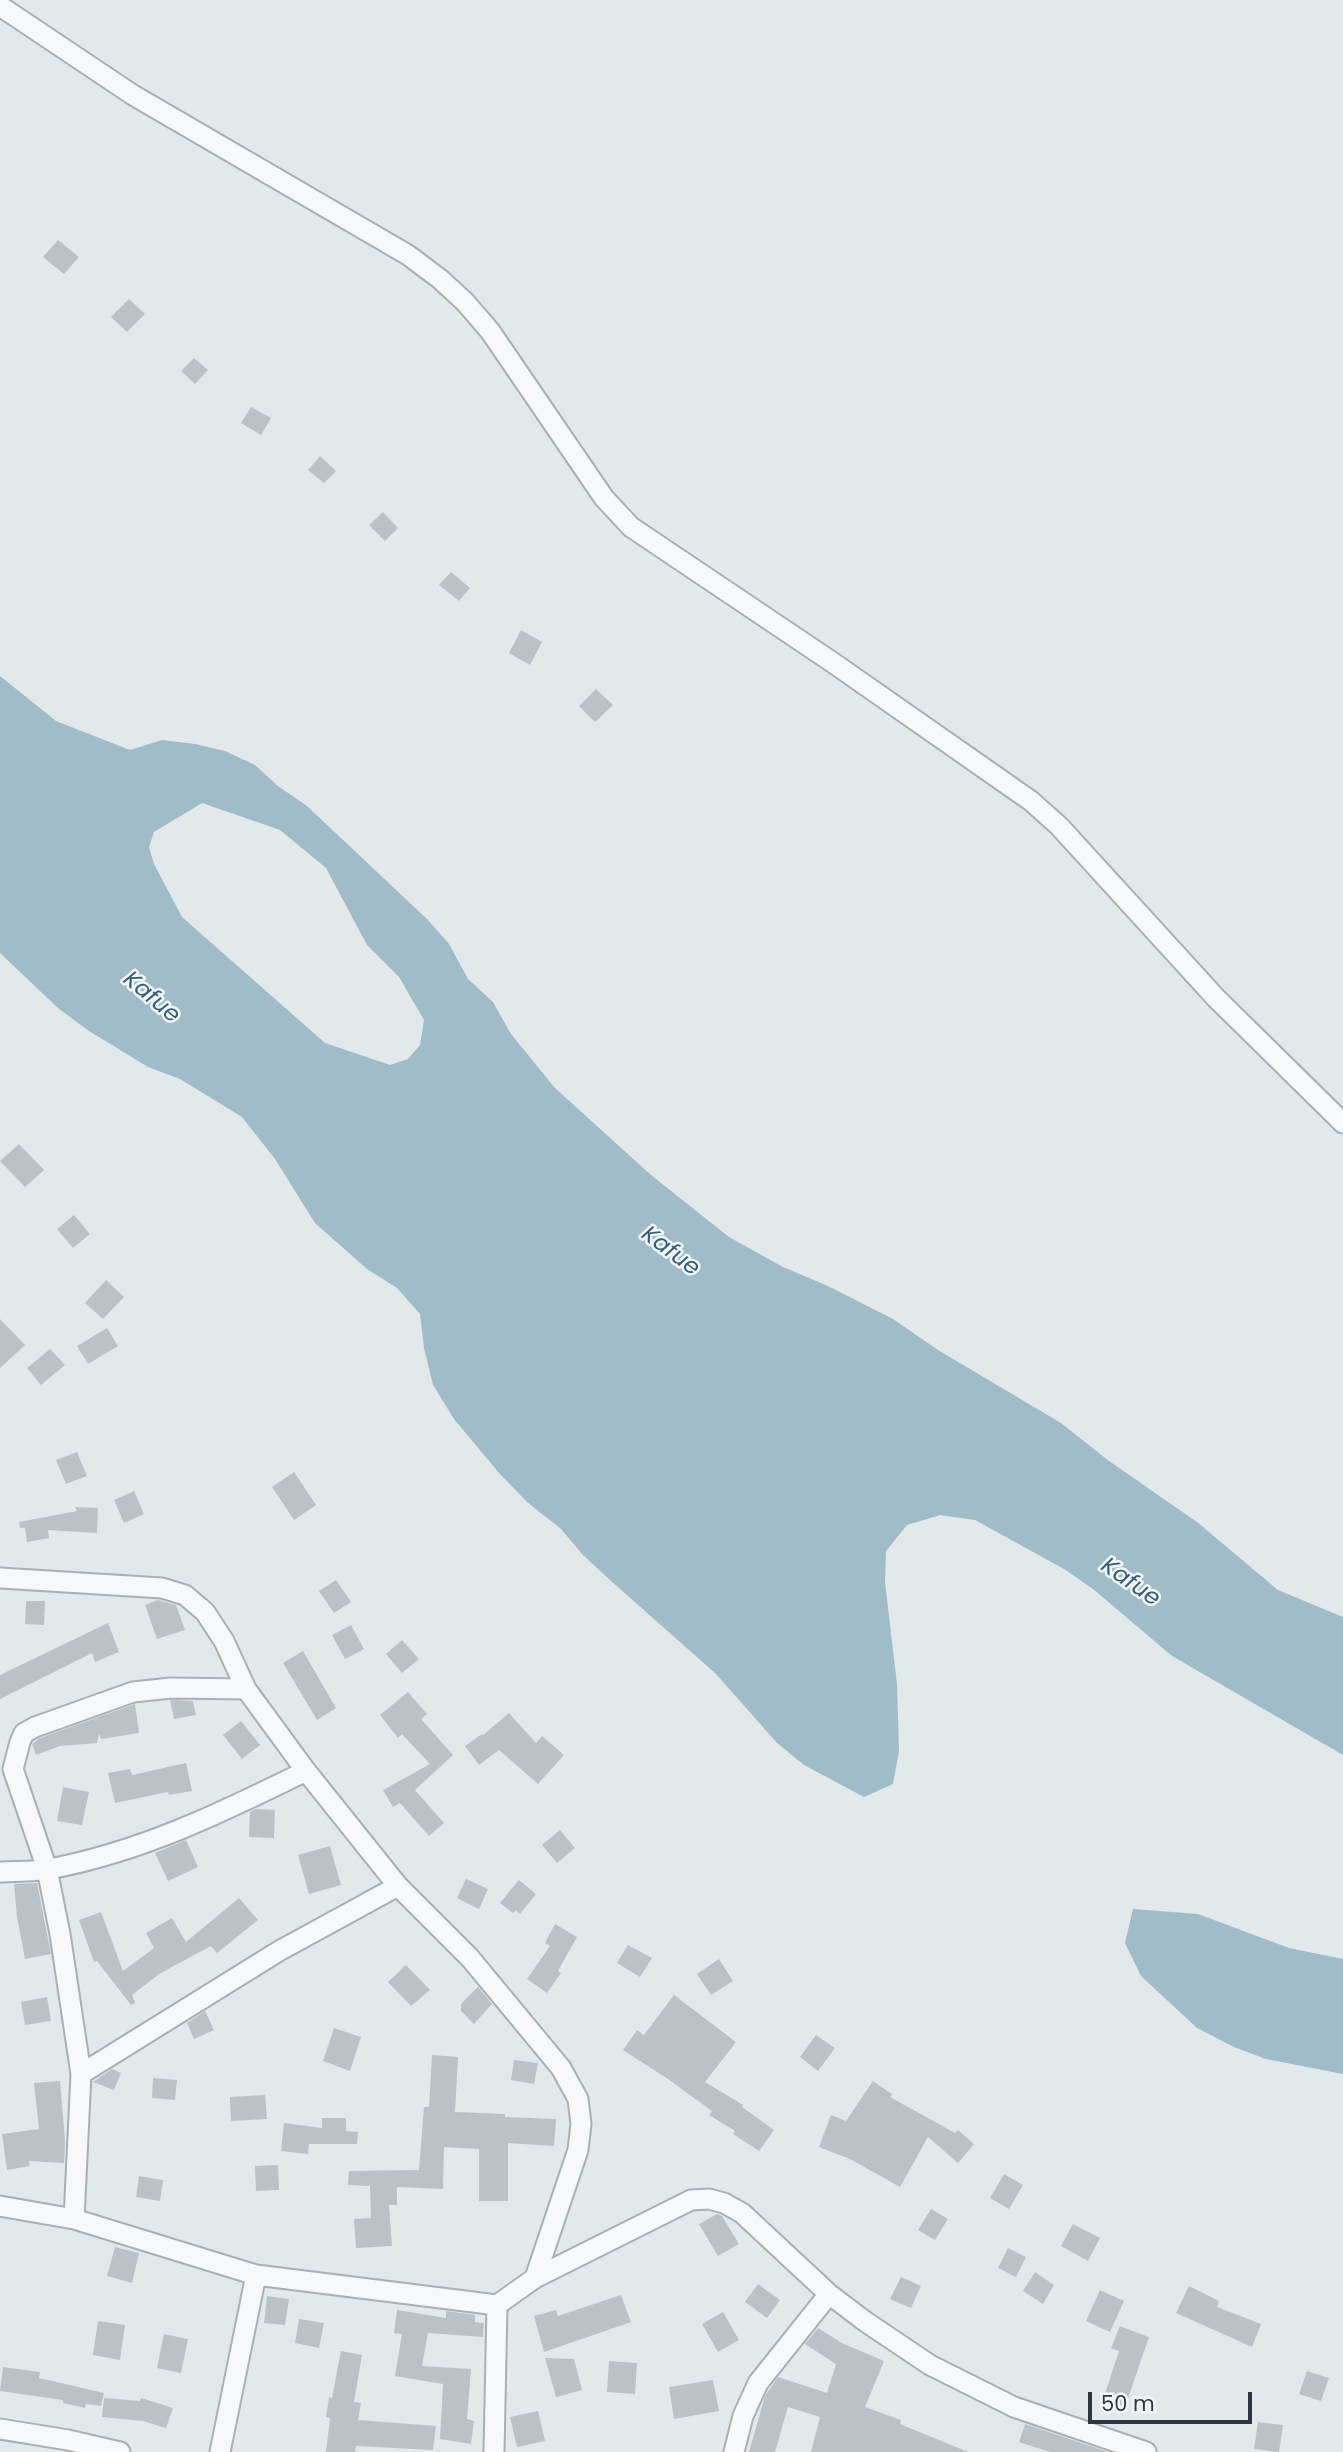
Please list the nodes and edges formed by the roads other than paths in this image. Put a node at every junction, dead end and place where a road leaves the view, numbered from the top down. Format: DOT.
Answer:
graph roads {
  1 [pos="0,6"];
  2 [pos="1343,1123"];
  3 [pos="0,1578"];
  4 [pos="246,1689"];
  5 [pos="306,1771"];
  6 [pos="47,1869"];
  7 [pos="0,1872"];
  8 [pos="398,1886"];
  9 [pos="81,2074"];
  10 [pos="0,2206"];
  11 [pos="74,2218"];
  12 [pos="256,2275"];
  13 [pos="535,2278"];
  14 [pos="829,2294"];
  15 [pos="497,2305"];
  16 [pos="0,2429"];
  17 [pos="120,2452"];
  18 [pos="220,2452"];
  19 [pos="494,2452"];
  20 [pos="734,2452"];
  21 [pos="1146,2452"];
  1 -- 2 [label="street"];
  3 -- 4 [label="street"];
  4 -- 5 [label="street"];
  4 -- 6 [label="street"];
  5 -- 6 [label="street"];
  5 -- 8 [label="street"];
  6 -- 7 [label="street"];
  6 -- 9 [label="street"];
  8 -- 9 [label="street"];
  8 -- 13 [label="street"];
  9 -- 11 [label="street"];
  10 -- 11 [label="street"];
  11 -- 12 [label="street"];
  12 -- 15 [label="street"];
  12 -- 18 [label="street"];
  13 -- 14 [label="street"];
  13 -- 15 [label="street"];
  14 -- 20 [label="street"];
  14 -- 21 [label="street"];
  15 -- 19 [label="street"];
  16 -- 17 [label="street"];
}
